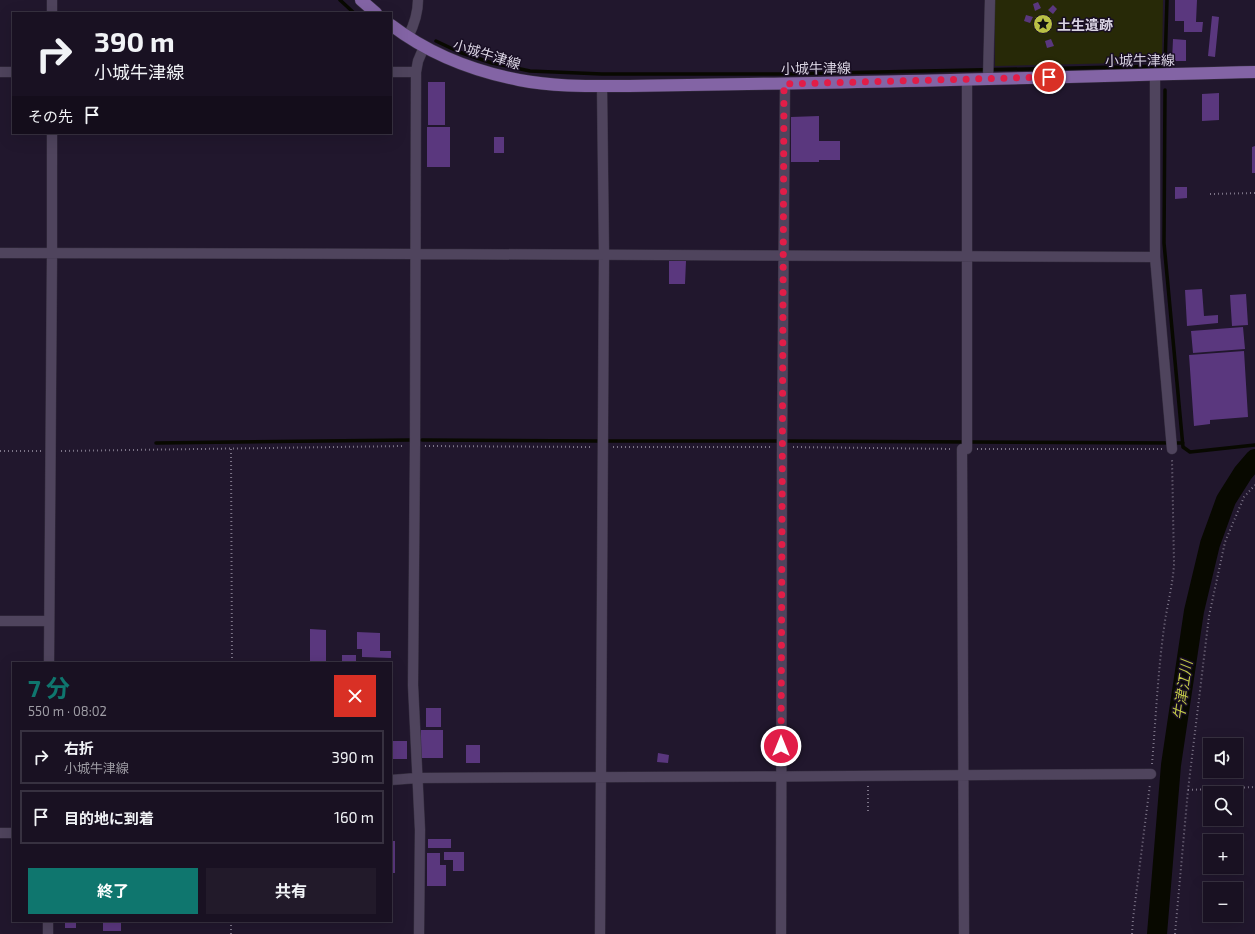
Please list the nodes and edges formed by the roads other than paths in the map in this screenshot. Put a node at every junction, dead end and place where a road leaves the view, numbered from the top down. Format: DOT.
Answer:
graph roads {
  1 [pos="52,0"];
  2 [pos="361,0"];
  3 [pos="418,0"];
  4 [pos="990,0"];
  5 [pos="52,12"];
  6 [pos="375,12"];
  7 [pos="392,26"];
  8 [pos="408,37"];
  9 [pos="424,47"];
  10 [pos="0,72"];
  11 [pos="12,72"];
  12 [pos="392,72"];
  13 [pos="416,72"];
  14 [pos="1255,72"];
  15 [pos="1155,75"];
  16 [pos="967,79"];
  17 [pos="988,79"];
  18 [pos="784,84"];
  19 [pos="602,86"];
  20 [pos="52,134"];
  21 [pos="0,253"];
  22 [pos="52,253"];
  23 [pos="416,254"];
  24 [pos="604,255"];
  25 [pos="784,255"];
  26 [pos="967,256"];
  27 [pos="1155,257"];
  28 [pos="1172,449"];
  29 [pos="0,621"];
  30 [pos="49,621"];
  31 [pos="49,662"];
  32 [pos="1151,774"];
  33 [pos="600,776"];
  34 [pos="963,776"];
  35 [pos="781,777"];
  36 [pos="417,778"];
  37 [pos="392,780"];
  38 [pos="0,833"];
  39 [pos="12,833"];
  40 [pos="48,922"];
  41 [pos="48,934"];
  42 [pos="419,934"];
  43 [pos="600,934"];
  44 [pos="781,934"];
  45 [pos="964,934"];
  1 -- 5 [label="street"];
  2 -- 6 [label="main road"];
  3 -- 8 [label="street"];
  4 -- 17 [label="street"];
  7 -- 8 [label="main road, 小城牛津線"];
  8 -- 9 [label="main road, 小城牛津線"];
  9 -- 13 [label="street"];
  9 -- 19 [label="main road, 小城牛津線"];
  10 -- 11 [label="street"];
  12 -- 13 [label="street"];
  13 -- 23 [label="street"];
  14 -- 15 [label="main road, 小城牛津線"];
  15 -- 17 [label="main road, 小城牛津線"];
  15 -- 27 [label="street"];
  16 -- 17 [label="main road, 小城牛津線"];
  16 -- 18 [label="main road, 小城牛津線"];
  16 -- 26 [label="street"];
  18 -- 19 [label="main road, 小城牛津線"];
  18 -- 25 [label="street"];
  19 -- 24 [label="street"];
  20 -- 22 [label="street"];
  21 -- 22 [label="street"];
  22 -- 23 [label="street"];
  22 -- 30 [label="street"];
  23 -- 24 [label="street"];
  23 -- 36 [label="street"];
  24 -- 25 [label="street"];
  24 -- 33 [label="street"];
  25 -- 26 [label="street"];
  25 -- 35 [label="street"];
  26 -- 27 [label="street"];
  26 -- 34 [label="street"];
  27 -- 28 [label="street"];
  29 -- 30 [label="street"];
  30 -- 31 [label="street"];
  32 -- 34 [label="street"];
  33 -- 35 [label="street"];
  33 -- 36 [label="street"];
  33 -- 43 [label="street"];
  34 -- 35 [label="street"];
  34 -- 45 [label="street"];
  35 -- 44 [label="street"];
  36 -- 37 [label="street"];
  36 -- 42 [label="street"];
  38 -- 39 [label="street"];
  40 -- 41 [label="street"];
}
